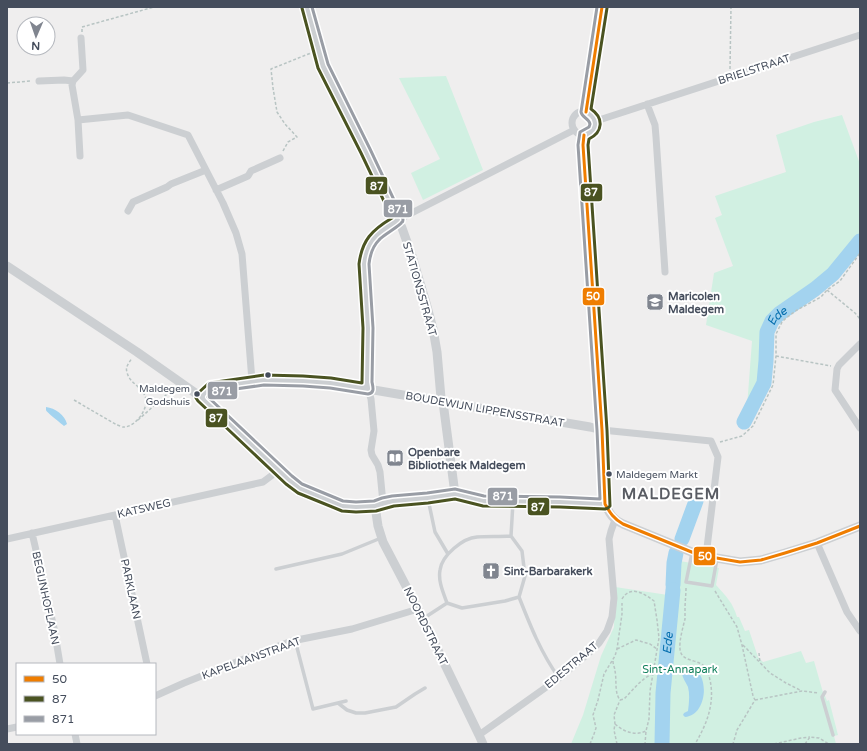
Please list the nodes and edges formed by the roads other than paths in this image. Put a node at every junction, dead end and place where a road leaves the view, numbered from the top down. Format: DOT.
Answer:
graph roads {
  1 [pos="307,7"];
  2 [pos="602,7"];
  3 [pos="859,37"];
  4 [pos="81,38"];
  5 [pos="39,81"];
  6 [pos="73,81"];
  7 [pos="647,104"];
  8 [pos="586,112"];
  9 [pos="78,120"];
  10 [pos="596,121"];
  11 [pos="574,130"];
  12 [pos="584,135"];
  13 [pos="80,156"];
  14 [pos="280,158"];
  15 [pos="206,170"];
  16 [pos="216,190"];
  17 [pos="128,211"];
  18 [pos="398,220"];
  19 [pos="7,266"];
  20 [pos="665,272"];
  21 [pos="860,344"];
  22 [pos="252,381"];
  23 [pos="368,389"];
  24 [pos="201,397"];
  25 [pos="442,402"];
  26 [pos="860,428"];
  27 [pos="602,430"];
  28 [pos="278,469"];
  29 [pos="455,494"];
  30 [pos="428,498"];
  31 [pos="512,502"];
  32 [pos="605,504"];
  33 [pos="379,505"];
  34 [pos="114,515"];
  35 [pos="615,520"];
  36 [pos="860,526"];
  37 [pos="32,533"];
  38 [pos="511,536"];
  39 [pos="7,538"];
  40 [pos="382,538"];
  41 [pos="817,543"];
  42 [pos="692,552"];
  43 [pos="448,554"];
  44 [pos="706,556"];
  45 [pos="717,558"];
  46 [pos="276,569"];
  47 [pos="519,597"];
  48 [pos="447,603"];
  49 [pos="418,608"];
  50 [pos="423,618"];
  51 [pos="860,631"];
  52 [pos="295,640"];
  53 [pos="60,663"];
  54 [pos="147,663"];
  55 [pos="559,678"];
  56 [pos="425,688"];
  57 [pos="825,692"];
  58 [pos="157,695"];
  59 [pos="346,701"];
  60 [pos="338,703"];
  61 [pos="833,735"];
  62 [pos="481,740"];
  1 -- 18 [label="street, STATIONSSTRAAT"];
  2 -- 8 [label="street"];
  3 -- 7 [label="street, BRIELSTRAAT"];
  4 -- 6 [label="street"];
  5 -- 6 [label="street"];
  6 -- 9 [label="street"];
  7 -- 10 [label="street, BRIELSTRAAT"];
  7 -- 20 [label="street"];
  8 -- 10 [label="street"];
  8 -- 11 [label="street"];
  9 -- 13 [label="street"];
  9 -- 15 [label="street"];
  10 -- 12 [label="street"];
  11 -- 12 [label="street"];
  11 -- 18 [label="street"];
  12 -- 27 [label="street"];
  14 -- 16 [label="street"];
  15 -- 16 [label="street"];
  15 -- 17 [label="street"];
  16 -- 22 [label="street"];
  18 -- 23 [label="street"];
  18 -- 25 [label="street, STATIONSSTRAAT"];
  19 -- 24 [label="street"];
  21 -- 26 [label="street"];
  22 -- 23 [label="street, BOUDEWIJN LIPPENSSTRAAT"];
  22 -- 24 [label="street, BOUDEWIJN LIPPENSSTRAAT"];
  23 -- 25 [label="street, BOUDEWIJN LIPPENSSTRAAT"];
  23 -- 33 [label="street"];
  24 -- 28 [label="street"];
  25 -- 27 [label="street, BOUDEWIJN LIPPENSSTRAAT"];
  25 -- 29 [label="street, STATIONSSTRAAT"];
  27 -- 32 [label="street"];
  27 -- 44 [label="street"];
  28 -- 33 [label="street"];
  28 -- 34 [label="street, KATSWEG"];
  29 -- 30 [label="street"];
  29 -- 31 [label="street"];
  30 -- 33 [label="street"];
  30 -- 43 [label="lane"];
  31 -- 32 [label="street"];
  31 -- 38 [label="lane"];
  32 -- 35 [label="street"];
  33 -- 40 [label="street, NOORDSTRAAT"];
  34 -- 37 [label="street, KATSWEG"];
  34 -- 54 [label="street, PARKLAAN"];
  35 -- 42 [label="street"];
  35 -- 55 [label="street, EDESTRAAT"];
  36 -- 41 [label="street"];
  37 -- 39 [label="street, KATSWEG"];
  37 -- 53 [label="street, BEGIJNHOFLAAN"];
  38 -- 43 [label="lane"];
  38 -- 47 [label="lane"];
  40 -- 46 [label="lane"];
  40 -- 49 [label="street, NOORDSTRAAT"];
  41 -- 45 [label="street"];
  41 -- 51 [label="street"];
  42 -- 44 [label="street"];
  42 -- 45 [label="lane"];
  43 -- 48 [label="lane"];
  44 -- 45 [label="street"];
  47 -- 48 [label="lane"];
  47 -- 55 [label="lane"];
  48 -- 50 [label="lane"];
  49 -- 50 [label="street, NOORDSTRAAT"];
  49 -- 52 [label="street, KAPELAANSTRAAT"];
  50 -- 62 [label="street, NOORDSTRAAT"];
  52 -- 58 [label="street, KAPELAANSTRAAT"];
  52 -- 60 [label="lane"];
  55 -- 62 [label="street, EDESTRAAT"];
  56 -- 60 [label="lane"];
  57 -- 61 [label="lane"];
  59 -- 60 [label="lane"];
}
